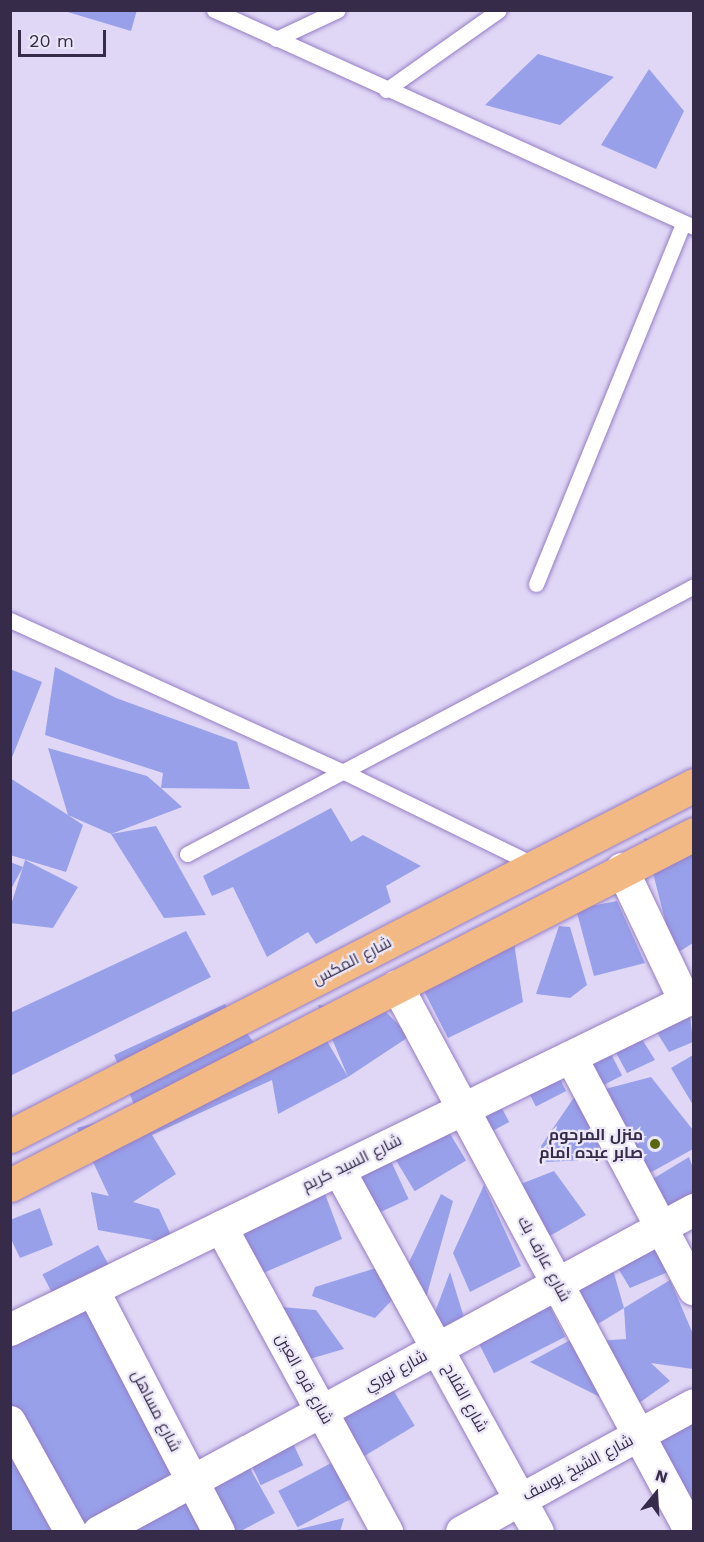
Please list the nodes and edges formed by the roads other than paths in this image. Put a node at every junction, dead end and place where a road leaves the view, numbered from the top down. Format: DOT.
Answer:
graph roads {
  1 [pos="214,10"];
  2 [pos="338,10"];
  3 [pos="490,13"];
  4 [pos="276,39"];
  5 [pos="386,90"];
  6 [pos="688,225"];
  7 [pos="536,584"];
  8 [pos="693,586"];
  9 [pos="10,620"];
  10 [pos="342,771"];
  11 [pos="693,784"];
  12 [pos="693,834"];
  13 [pos="187,854"];
  14 [pos="536,866"];
  15 [pos="622,869"];
  16 [pos="397,986"];
  17 [pos="689,999"];
  18 [pos="571,1057"];
  19 [pos="464,1109"];
  20 [pos="10,1136"];
  21 [pos="339,1170"];
  22 [pos="10,1185"];
  23 [pos="693,1210"];
  24 [pos="222,1227"];
  25 [pos="661,1227"];
  26 [pos="558,1283"];
  27 [pos="693,1289"];
  28 [pos="93,1290"];
  29 [pos="10,1330"];
  30 [pos="438,1348"];
  31 [pos="693,1406"];
  32 [pos="321,1411"];
  33 [pos="10,1422"];
  34 [pos="639,1435"];
  35 [pos="193,1481"];
  36 [pos="521,1499"];
  37 [pos="70,1532"];
  38 [pos="99,1532"];
  39 [pos="219,1532"];
  40 [pos="387,1532"];
  41 [pos="462,1532"];
  42 [pos="538,1532"];
  43 [pos="691,1532"];
  1 -- 4 [label="lane"];
  2 -- 4 [label="lane"];
  3 -- 5 [label="lane"];
  4 -- 5 [label="lane"];
  5 -- 6 [label="lane"];
  6 -- 7 [label="lane"];
  8 -- 10 [label="lane"];
  9 -- 10 [label="lane"];
  10 -- 13 [label="lane"];
  10 -- 14 [label="lane"];
  11 -- 14 [label="main road, شارع المكس"];
  12 -- 15 [label="main road"];
  14 -- 20 [label="main road, شارع المكس"];
  15 -- 16 [label="main road"];
  15 -- 17 [label="street"];
  16 -- 19 [label="street, شارع عارف بك"];
  16 -- 22 [label="main road"];
  17 -- 18 [label="street, شارع السيد كريم"];
  18 -- 19 [label="street, شارع السيد كريم"];
  18 -- 25 [label="street"];
  19 -- 21 [label="street, شارع السيد كريم"];
  19 -- 26 [label="street, شارع عارف بك"];
  21 -- 24 [label="street, شارع السيد كريم"];
  21 -- 30 [label="street, شارع الفلاح"];
  23 -- 25 [label="street, شارع نوري"];
  24 -- 28 [label="street, شارع السيد كريم"];
  24 -- 32 [label="street, شارع قره العين"];
  25 -- 26 [label="street, شارع نوري"];
  25 -- 27 [label="street"];
  26 -- 30 [label="street, شارع نوري"];
  26 -- 34 [label="street, شارع عارف بك"];
  28 -- 29 [label="street, شارع السيد كريم"];
  28 -- 35 [label="street, شارع مساهل"];
  30 -- 32 [label="street, شارع نوري"];
  30 -- 36 [label="street, شارع الفلاح"];
  31 -- 34 [label="street, شارع الشيخ يوسف"];
  32 -- 35 [label="street, شارع نوري"];
  32 -- 40 [label="street, شارع قره العين"];
  33 -- 37 [label="street"];
  34 -- 36 [label="street, شارع الشيخ يوسف"];
  34 -- 43 [label="street, شارع عارف بك"];
  35 -- 38 [label="street, شارع نوري"];
  35 -- 39 [label="street, شارع مساهل"];
  36 -- 41 [label="street, شارع الشيخ يوسف"];
  36 -- 42 [label="street, شارع الفلاح"];
}
